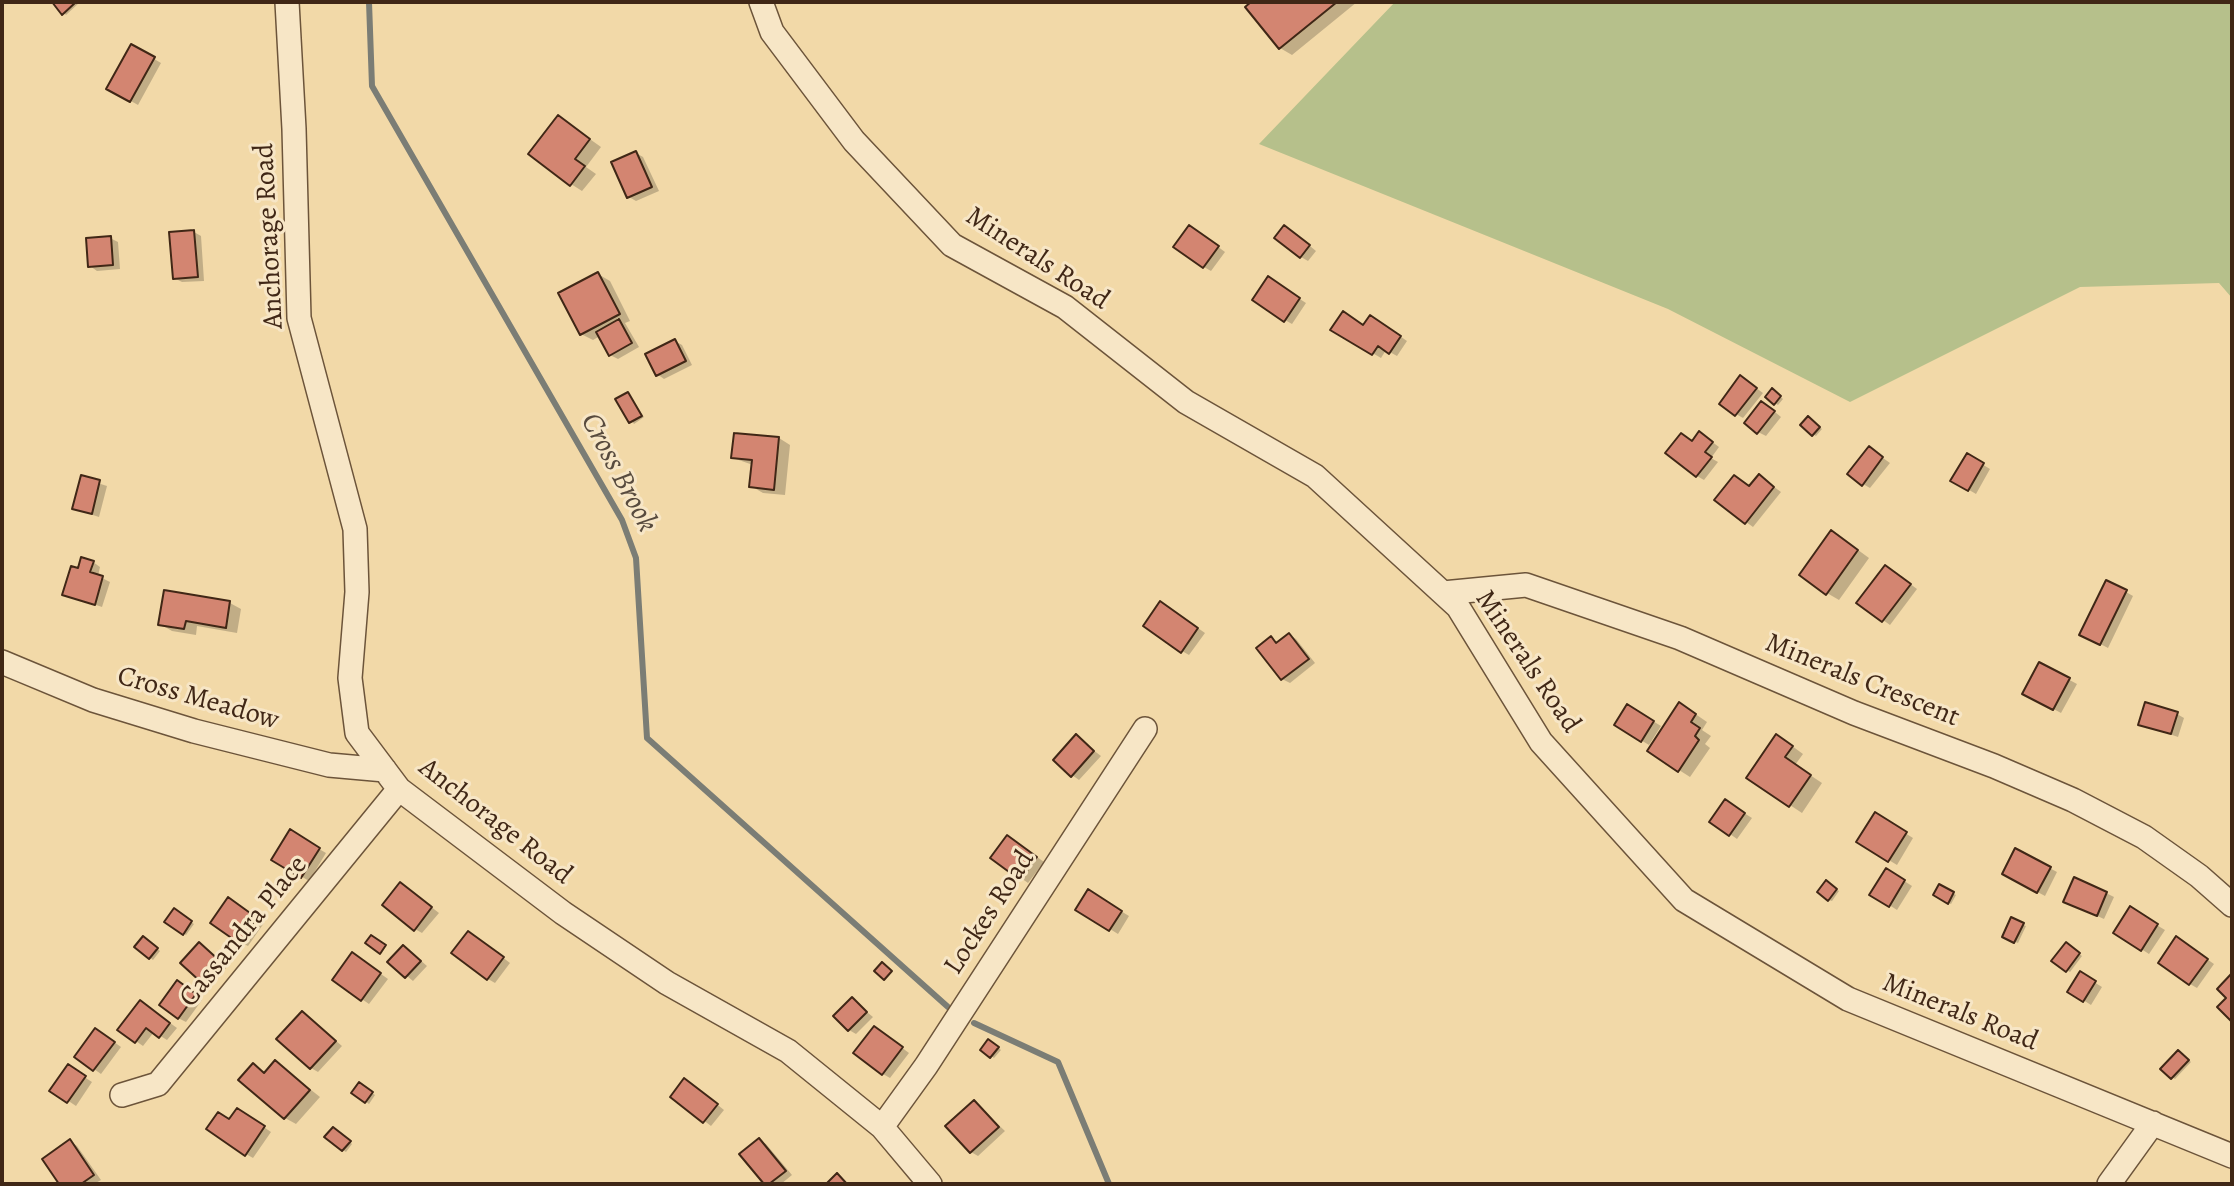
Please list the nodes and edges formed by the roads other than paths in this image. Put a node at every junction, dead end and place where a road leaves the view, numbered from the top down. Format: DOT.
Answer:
graph roads {
  1 [pos="287,2"];
  2 [pos="761,2"];
  3 [pos="1443,593"];
  4 [pos="2,662"];
  5 [pos="1145,729"];
  6 [pos="385,770"];
  7 [pos="399,789"];
  8 [pos="2232,905"];
  9 [pos="122,1095"];
  10 [pos="2153,1124"];
  11 [pos="883,1127"];
  12 [pos="2232,1156"];
  13 [pos="930,1184"];
  14 [pos="2109,1184"];
  1 -- 6 [label="street, Anchorage Road"];
  2 -- 3 [label="street, Minerals Road"];
  3 -- 8 [label="street, Minerals Crescent"];
  3 -- 10 [label="street, Minerals Road"];
  4 -- 6 [label="street, Cross Meadow"];
  5 -- 11 [label="street, Lockes Road"];
  6 -- 7 [label="street, Anchorage Road"];
  7 -- 9 [label="street, Cassandra Place"];
  7 -- 11 [label="street, Anchorage Road"];
  10 -- 12 [label="street, Minerals Road"];
  10 -- 14 [label="street"];
  11 -- 13 [label="street, Anchorage Road"];
}
